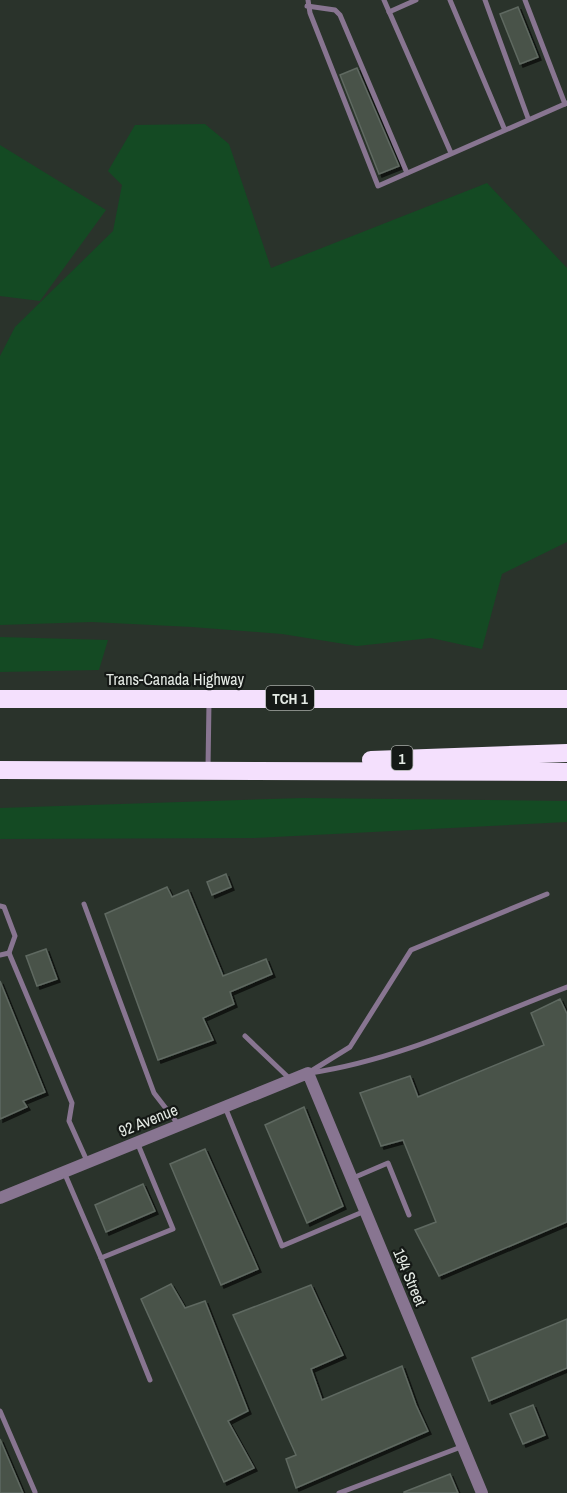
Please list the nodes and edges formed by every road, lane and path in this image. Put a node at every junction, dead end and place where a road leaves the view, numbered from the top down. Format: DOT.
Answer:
graph roads {
  1 [pos="384,0"];
  2 [pos="416,0"];
  3 [pos="450,0"];
  4 [pos="485,0"];
  5 [pos="525,0"];
  6 [pos="307,3"];
  7 [pos="390,12"];
  8 [pos="566,103"];
  9 [pos="528,118"];
  10 [pos="504,128"];
  11 [pos="451,153"];
  12 [pos="407,173"];
  13 [pos="209,698"];
  14 [pos="0,699"];
  15 [pos="567,699"];
  16 [pos="567,753"];
  17 [pos="0,770"];
  18 [pos="208,770"];
  19 [pos="238,770"];
  20 [pos="567,772"];
  21 [pos="547,894"];
  22 [pos="84,904"];
  23 [pos="0,906"];
  24 [pos="9,953"];
  25 [pos="0,955"];
  26 [pos="567,987"];
  27 [pos="245,1036"];
  28 [pos="308,1073"];
  29 [pos="291,1080"];
  30 [pos="225,1107"];
  31 [pos="180,1125"];
  32 [pos="137,1142"];
  33 [pos="88,1162"];
  34 [pos="64,1172"];
  35 [pos="351,1179"];
  36 [pos="0,1198"];
  37 [pos="365,1212"];
  38 [pos="410,1215"];
  39 [pos="101,1258"];
  40 [pos="150,1380"];
  41 [pos="0,1411"];
  42 [pos="463,1446"];
  43 [pos="35,1492"];
  44 [pos="339,1493"];
  45 [pos="482,1493"];
  1 -- 7 [label="lane"];
  2 -- 7 [label="lane"];
  3 -- 10 [label="lane"];
  4 -- 9 [label="lane"];
  5 -- 8 [label="lane"];
  6 -- 12 [label="lane"];
  6 -- 12 [label="lane"];
  7 -- 11 [label="lane"];
  8 -- 9 [label="lane"];
  9 -- 10 [label="lane"];
  10 -- 11 [label="lane"];
  11 -- 12 [label="lane"];
  13 -- 14 [label="highway, Trans-Canada Highway / TCH 1"];
  13 -- 15 [label="highway, Trans-Canada Highway / TCH 1"];
  13 -- 18 [label="lane"];
  16 -- 19 [label="highway, 1"];
  17 -- 18 [label="highway"];
  18 -- 19 [label="highway"];
  19 -- 20 [label="highway"];
  21 -- 28 [label="lane"];
  22 -- 31 [label="lane"];
  23 -- 24 [label="lane"];
  24 -- 25 [label="lane"];
  24 -- 33 [label="lane"];
  26 -- 28 [label="lane"];
  27 -- 29 [label="lane"];
  28 -- 29 [label="street, 92 Avenue"];
  28 -- 35 [label="street, 194 Street"];
  29 -- 30 [label="street, 92 Avenue"];
  30 -- 31 [label="street, 92 Avenue"];
  30 -- 37 [label="lane"];
  31 -- 32 [label="street, 92 Avenue"];
  32 -- 33 [label="street, 92 Avenue"];
  32 -- 39 [label="lane"];
  33 -- 34 [label="street, 92 Avenue"];
  34 -- 36 [label="street, 92 Avenue"];
  34 -- 39 [label="lane"];
  35 -- 37 [label="street, 194 Street"];
  35 -- 38 [label="lane"];
  37 -- 42 [label="street, 194 Street"];
  39 -- 40 [label="lane"];
  41 -- 43 [label="lane"];
  42 -- 44 [label="lane"];
  42 -- 45 [label="street, 194 Street"];
}
